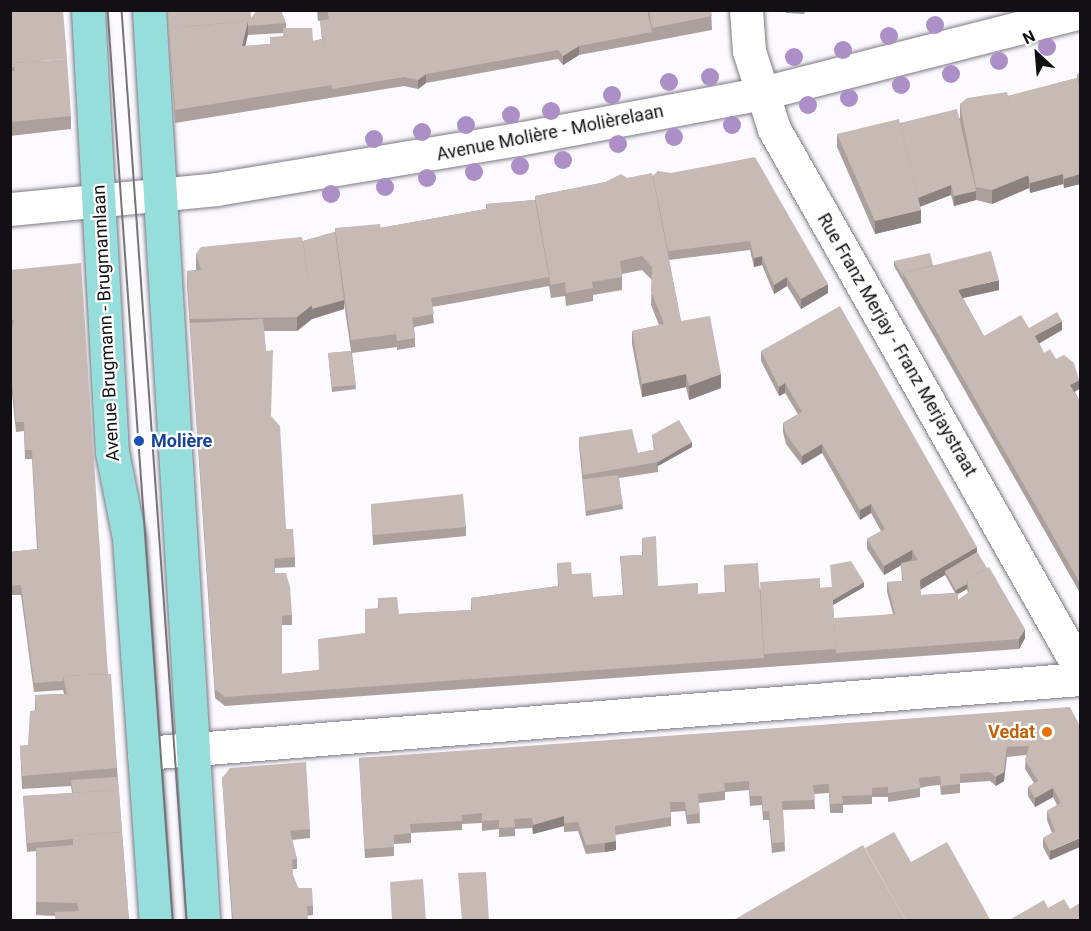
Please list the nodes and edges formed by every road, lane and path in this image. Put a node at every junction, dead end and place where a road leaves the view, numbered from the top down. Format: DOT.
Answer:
graph roads {
  1 [pos="88,10"];
  2 [pos="149,10"];
  3 [pos="746,10"];
  4 [pos="1080,12"];
  5 [pos="759,94"];
  6 [pos="159,195"];
  7 [pos="99,200"];
  8 [pos="10,210"];
  9 [pos="1080,669"];
  10 [pos="1080,679"];
  11 [pos="190,747"];
  12 [pos="144,753"];
  13 [pos="156,921"];
  14 [pos="203,921"];
  1 -- 7 [label="main road, Avenue Brugmann - Brugmannlaan"];
  2 -- 6 [label="main road"];
  3 -- 5 [label="street, Rue Franz Merjay - Franz Merjaystraat"];
  4 -- 5 [label="street, Avenue Molière - Molièrelaan"];
  5 -- 6 [label="street, Avenue Molière - Molièrelaan"];
  5 -- 9 [label="street, Rue Franz Merjay - Franz Merjaystraat"];
  6 -- 7 [label="street, Avenue Molière - Molièrelaan"];
  6 -- 11 [label="main road"];
  7 -- 8 [label="street, Avenue Molière - Molièrelaan"];
  7 -- 12 [label="main road, Avenue Brugmann - Brugmannlaan"];
  10 -- 11 [label="street"];
  11 -- 12 [label="street"];
  11 -- 14 [label="main road"];
  12 -- 13 [label="main road, Avenue Brugmann - Brugmannlaan"];
}
